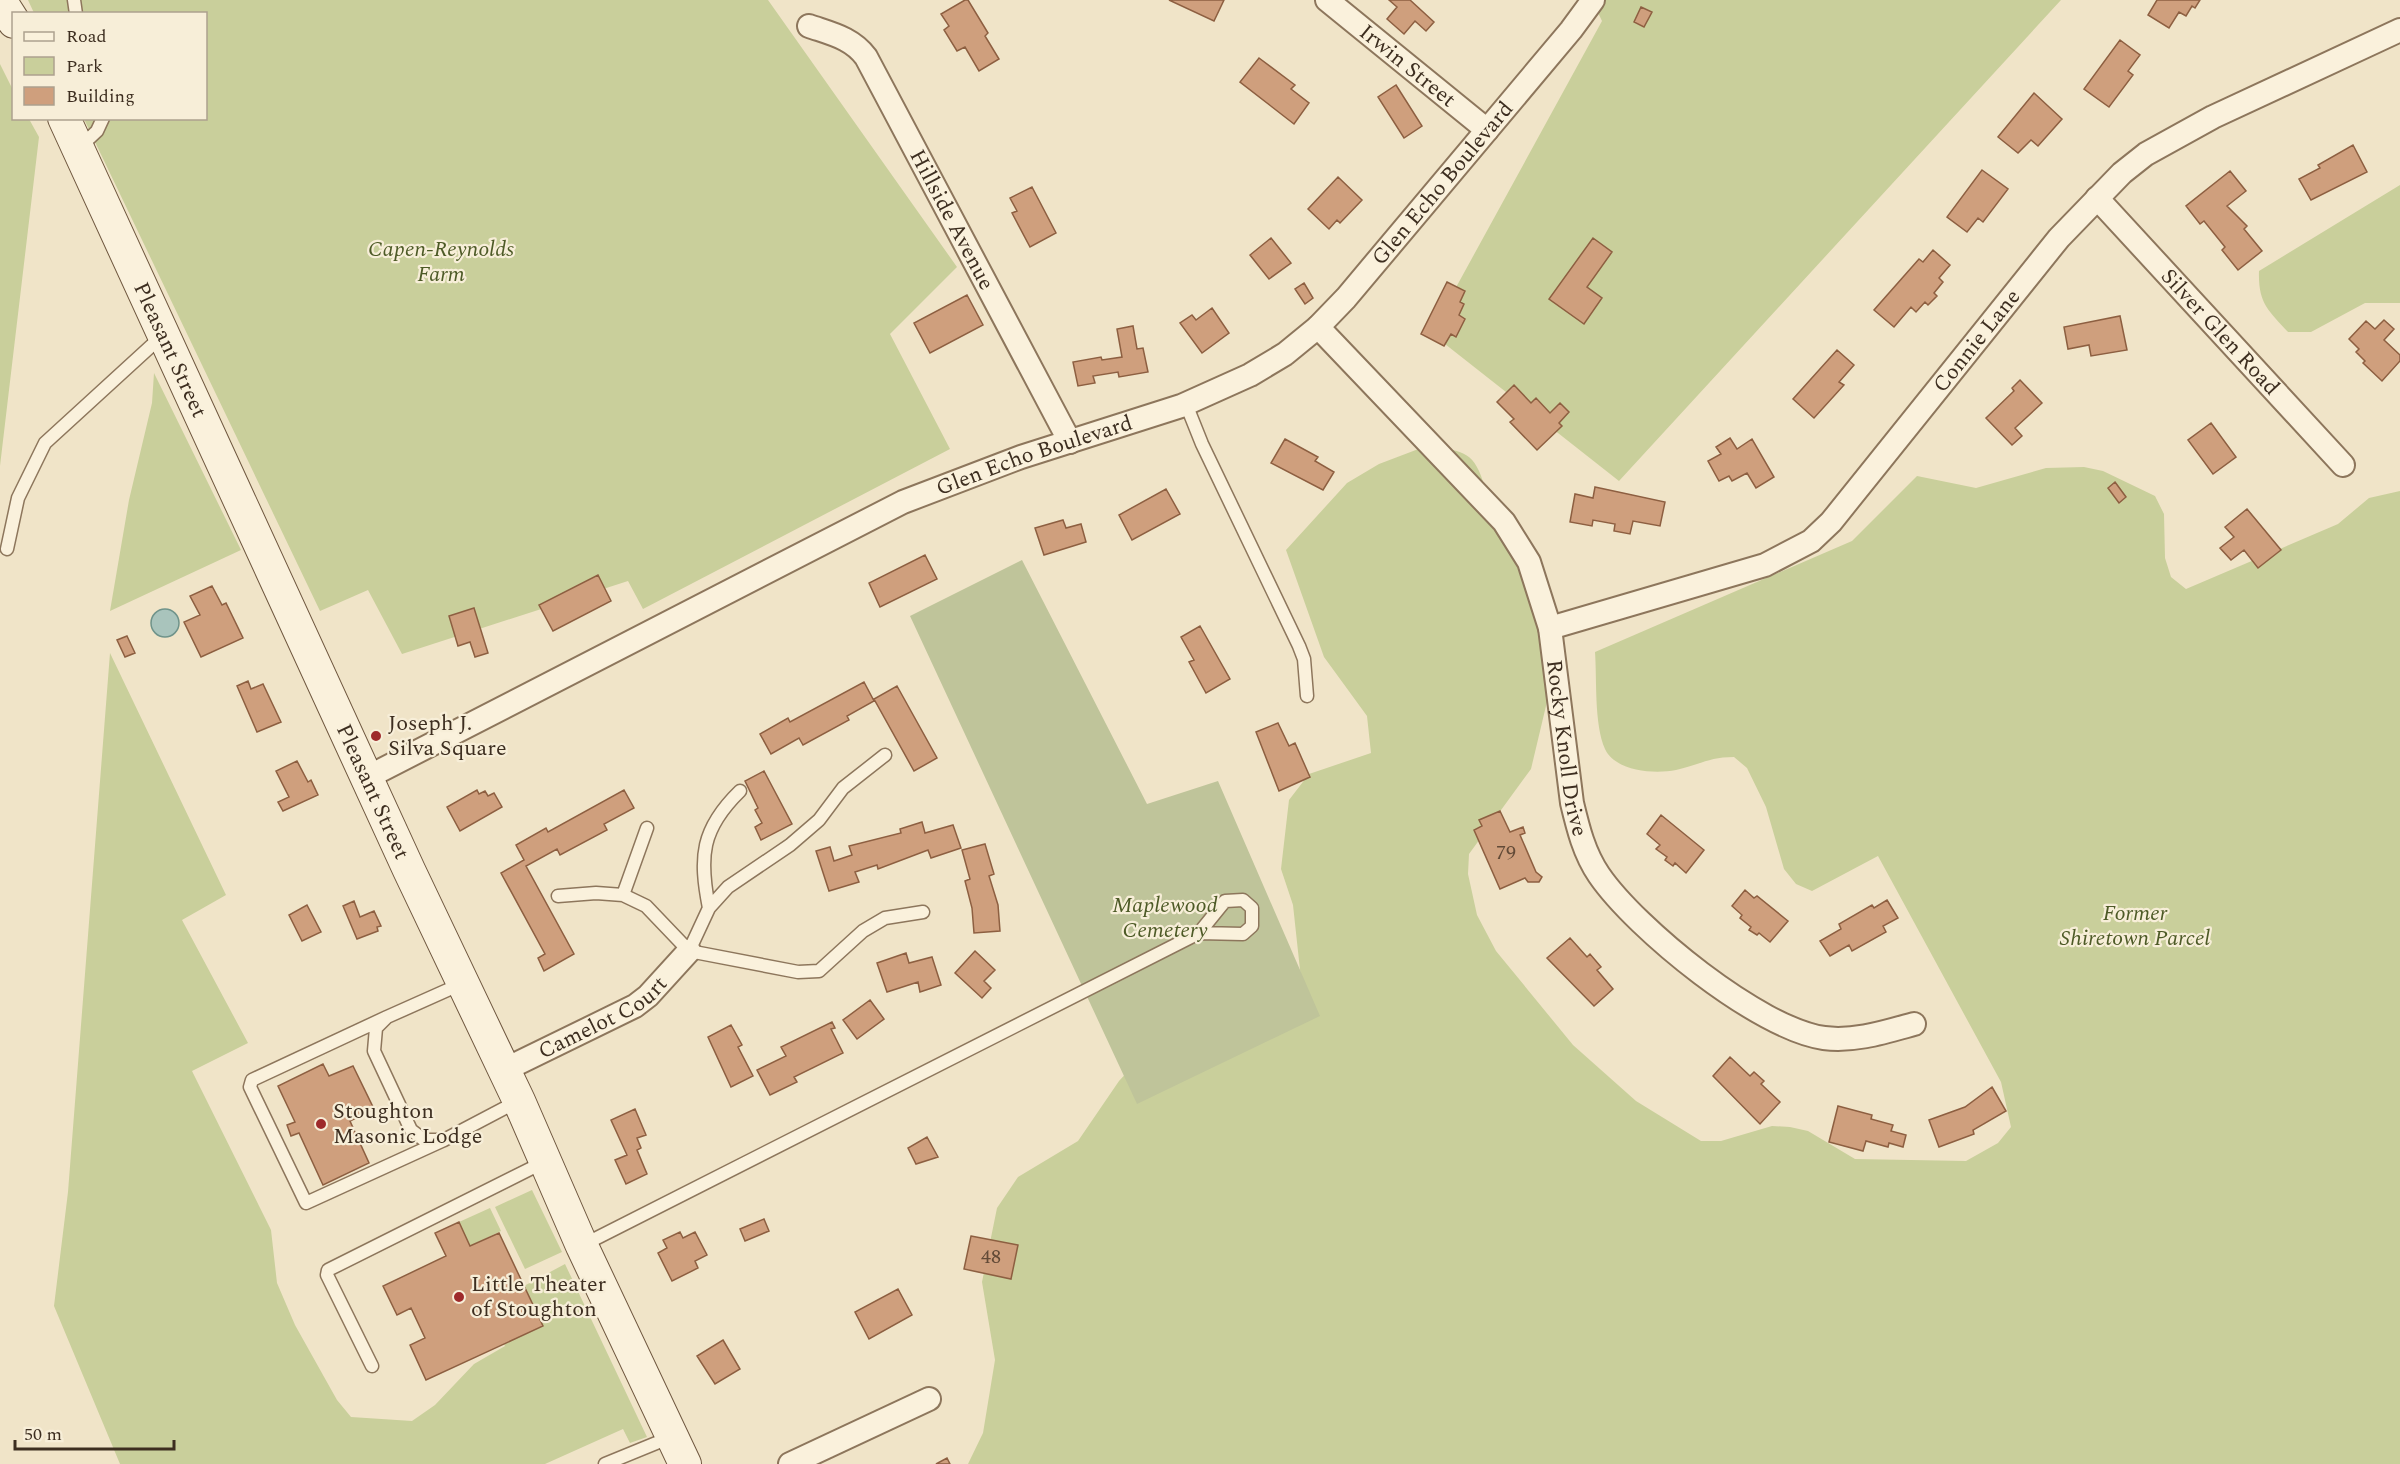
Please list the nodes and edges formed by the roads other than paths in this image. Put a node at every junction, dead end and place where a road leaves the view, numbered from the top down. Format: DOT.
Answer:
graph roads {
  1 [pos="0,0"];
  2 [pos="1327,0"];
  3 [pos="1593,0"];
  4 [pos="12,19"];
  5 [pos="809,26"];
  6 [pos="2400,30"];
  7 [pos="65,120"];
  8 [pos="102,120"];
  9 [pos="1487,130"];
  10 [pos="78,149"];
  11 [pos="2097,198"];
  12 [pos="1318,327"];
  13 [pos="163,335"];
  14 [pos="1186,404"];
  15 [pos="1070,442"];
  16 [pos="2343,465"];
  17 [pos="7,549"];
  18 [pos="1550,628"];
  19 [pos="1307,696"];
  20 [pos="885,755"];
  21 [pos="368,777"];
  22 [pos="740,791"];
  23 [pos="647,828"];
  24 [pos="558,896"];
  25 [pos="623,896"];
  26 [pos="708,908"];
  27 [pos="923,912"];
  28 [pos="1199,933"];
  29 [pos="690,951"];
  30 [pos="464,983"];
  31 [pos="387,1017"];
  32 [pos="1914,1024"];
  33 [pos="504,1070"];
  34 [pos="519,1101"];
  35 [pos="444,1140"];
  36 [pos="545,1161"];
  37 [pos="582,1246"];
  38 [pos="372,1366"];
  39 [pos="928,1399"];
  40 [pos="672,1436"];
  41 [pos="605,1464"];
  42 [pos="686,1464"];
  43 [pos="789,1464"];
  1 -- 4 [label="main road"];
  2 -- 9 [label="street, Irwin Street"];
  3 -- 9 [label="street, Glen Echo Boulevard"];
  5 -- 15 [label="street, Hillside Avenue"];
  6 -- 11 [label="street, Connie Lane"];
  7 -- 10 [label="main road, Pleasant Street"];
  8 -- 10 [label="lane"];
  9 -- 12 [label="street, Glen Echo Boulevard"];
  10 -- 13 [label="main road, Pleasant Street"];
  11 -- 16 [label="street, Silver Glen Road"];
  11 -- 18 [label="street, Connie Lane"];
  12 -- 14 [label="street, Glen Echo Boulevard"];
  12 -- 18 [label="street, Rocky Knoll Drive"];
  13 -- 17 [label="lane"];
  13 -- 21 [label="main road, Pleasant Street"];
  14 -- 15 [label="street, Glen Echo Boulevard"];
  14 -- 19 [label="lane"];
  15 -- 21 [label="street, Glen Echo Boulevard"];
  18 -- 32 [label="street, Rocky Knoll Drive"];
  20 -- 26 [label="lane"];
  21 -- 30 [label="main road, Pleasant Street"];
  22 -- 26 [label="lane"];
  23 -- 25 [label="lane"];
  24 -- 25 [label="lane"];
  25 -- 29 [label="lane"];
  26 -- 29 [label="lane"];
  27 -- 29 [label="lane"];
  28 -- 37 [label="lane"];
  29 -- 33 [label="street, Camelot Court"];
  30 -- 31 [label="lane"];
  30 -- 33 [label="main road, Pleasant Street"];
  31 -- 35 [label="lane"];
  31 -- 35 [label="lane"];
  33 -- 34 [label="main road, Pleasant Street"];
  34 -- 35 [label="lane"];
  34 -- 36 [label="main road, Pleasant Street"];
  36 -- 37 [label="main road, Pleasant Street"];
  36 -- 38 [label="lane"];
  37 -- 40 [label="main road, Pleasant Street"];
  39 -- 43 [label="street"];
  40 -- 41 [label="lane"];
  40 -- 42 [label="main road, Pleasant Street"];
}
